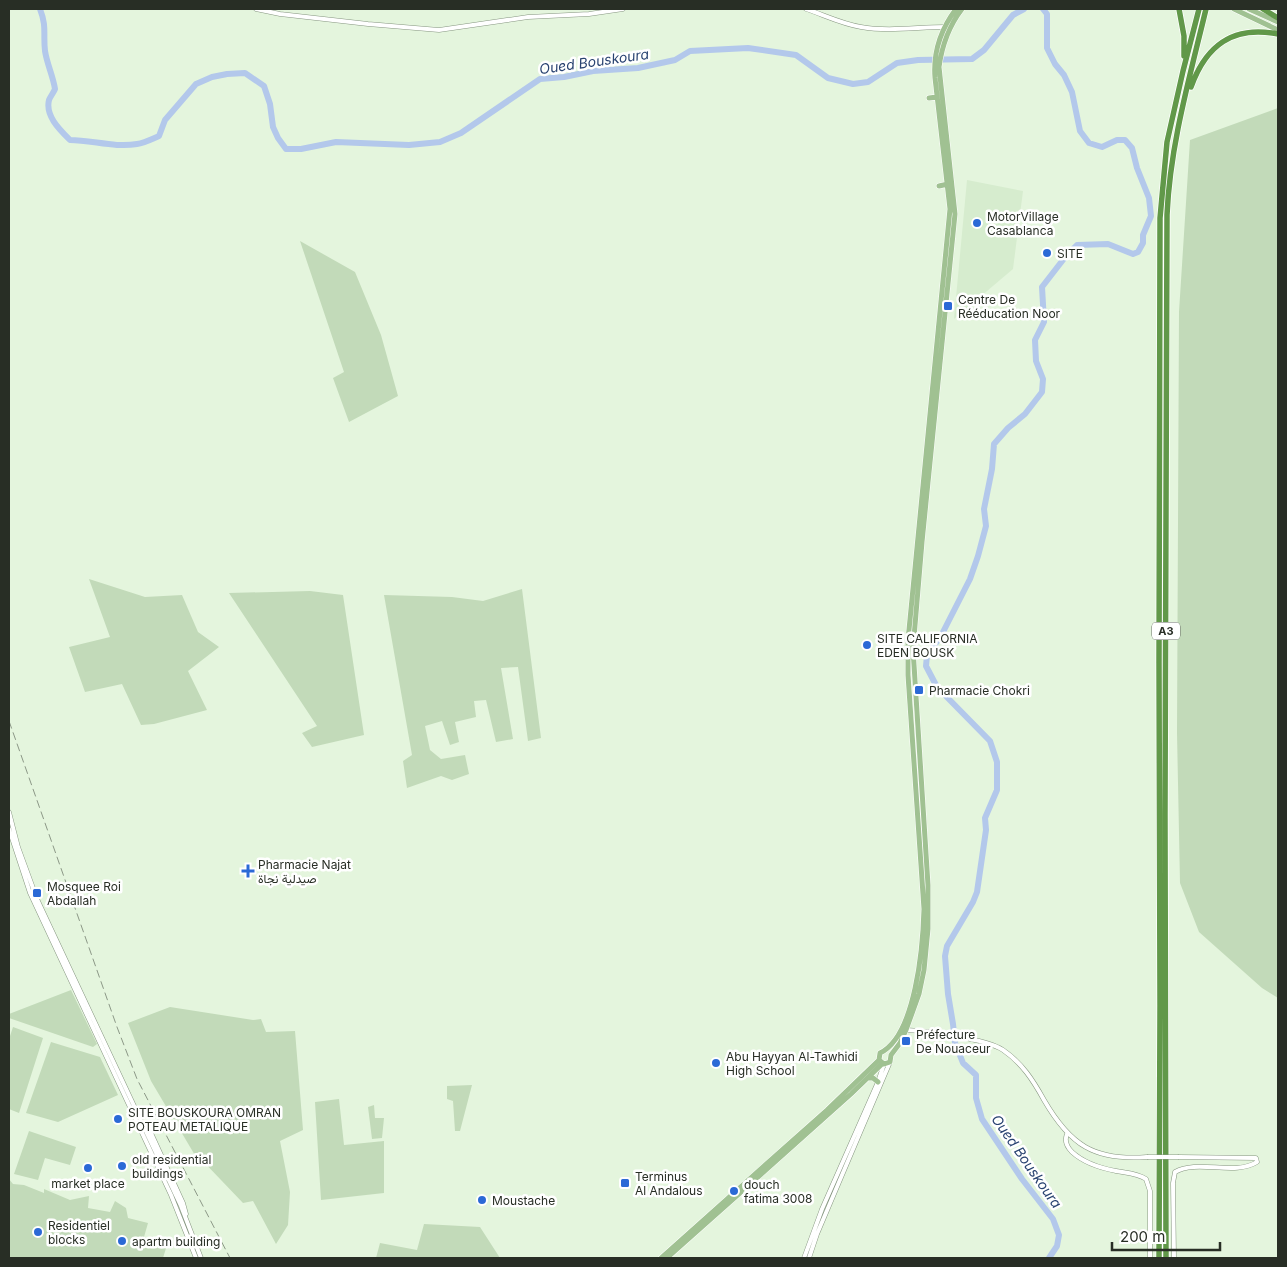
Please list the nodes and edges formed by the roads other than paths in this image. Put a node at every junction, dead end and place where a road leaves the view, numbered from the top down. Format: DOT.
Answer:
graph roads {
  1 [pos="256,9"];
  2 [pos="623,9"];
  3 [pos="806,9"];
  4 [pos="956,9"];
  5 [pos="962,9"];
  6 [pos="1179,9"];
  7 [pos="1199,9"];
  8 [pos="1206,9"];
  9 [pos="1234,9"];
  10 [pos="1249,9"];
  11 [pos="1263,9"];
  12 [pos="1278,18"];
  13 [pos="1278,22"];
  14 [pos="932,28"];
  15 [pos="947,28"];
  16 [pos="1278,30"];
  17 [pos="944,34"];
  18 [pos="1278,34"];
  19 [pos="937,62"];
  20 [pos="1182,71"];
  21 [pos="937,97"];
  22 [pos="928,98"];
  23 [pos="1184,105"];
  24 [pos="950,184"];
  25 [pos="940,186"];
  26 [pos="9,812"];
  27 [pos="9,829"];
  28 [pos="905,1027"];
  29 [pos="888,1053"];
  30 [pos="890,1062"];
  31 [pos="882,1063"];
  32 [pos="867,1078"];
  33 [pos="878,1082"];
  34 [pos="1067,1134"];
  35 [pos="196,1258"];
  36 [pos="201,1258"];
  37 [pos="661,1258"];
  38 [pos="667,1258"];
  39 [pos="804,1258"];
  40 [pos="809,1258"];
  41 [pos="1150,1258"];
  42 [pos="1159,1258"];
  43 [pos="1166,1258"];
  44 [pos="1174,1258"];
  1 -- 2 [label="street"];
  3 -- 14 [label="street"];
  4 -- 15 [label="main road"];
  5 -- 15 [label="main road"];
  6 -- 20 [label="highway"];
  7 -- 20 [label="highway, A3"];
  8 -- 23 [label="highway, A3"];
  9 -- 16 [label="main road"];
  10 -- 13 [label="main road"];
  11 -- 12 [label="highway"];
  14 -- 15 [label="street"];
  14 -- 17 [label="street"];
  15 -- 17 [label="main road"];
  17 -- 19 [label="main road"];
  18 -- 23 [label="highway"];
  19 -- 21 [label="main road"];
  19 -- 24 [label="main road"];
  20 -- 42 [label="highway, A3"];
  21 -- 22 [label="main road"];
  21 -- 24 [label="main road"];
  23 -- 43 [label="highway, A3"];
  24 -- 25 [label="main road"];
  24 -- 28 [label="main road"];
  26 -- 36 [label="street"];
  27 -- 35 [label="street"];
  28 -- 29 [label="main road"];
  28 -- 34 [label="street"];
  29 -- 30 [label="main road"];
  29 -- 31 [label="main road"];
  30 -- 31 [label="main road"];
  30 -- 40 [label="street"];
  31 -- 32 [label="main road"];
  31 -- 33 [label="street"];
  31 -- 37 [label="main road"];
  32 -- 33 [label="main road"];
  32 -- 38 [label="main road"];
  33 -- 39 [label="street"];
  34 -- 41 [label="street"];
  34 -- 44 [label="street, bridge"];
}
